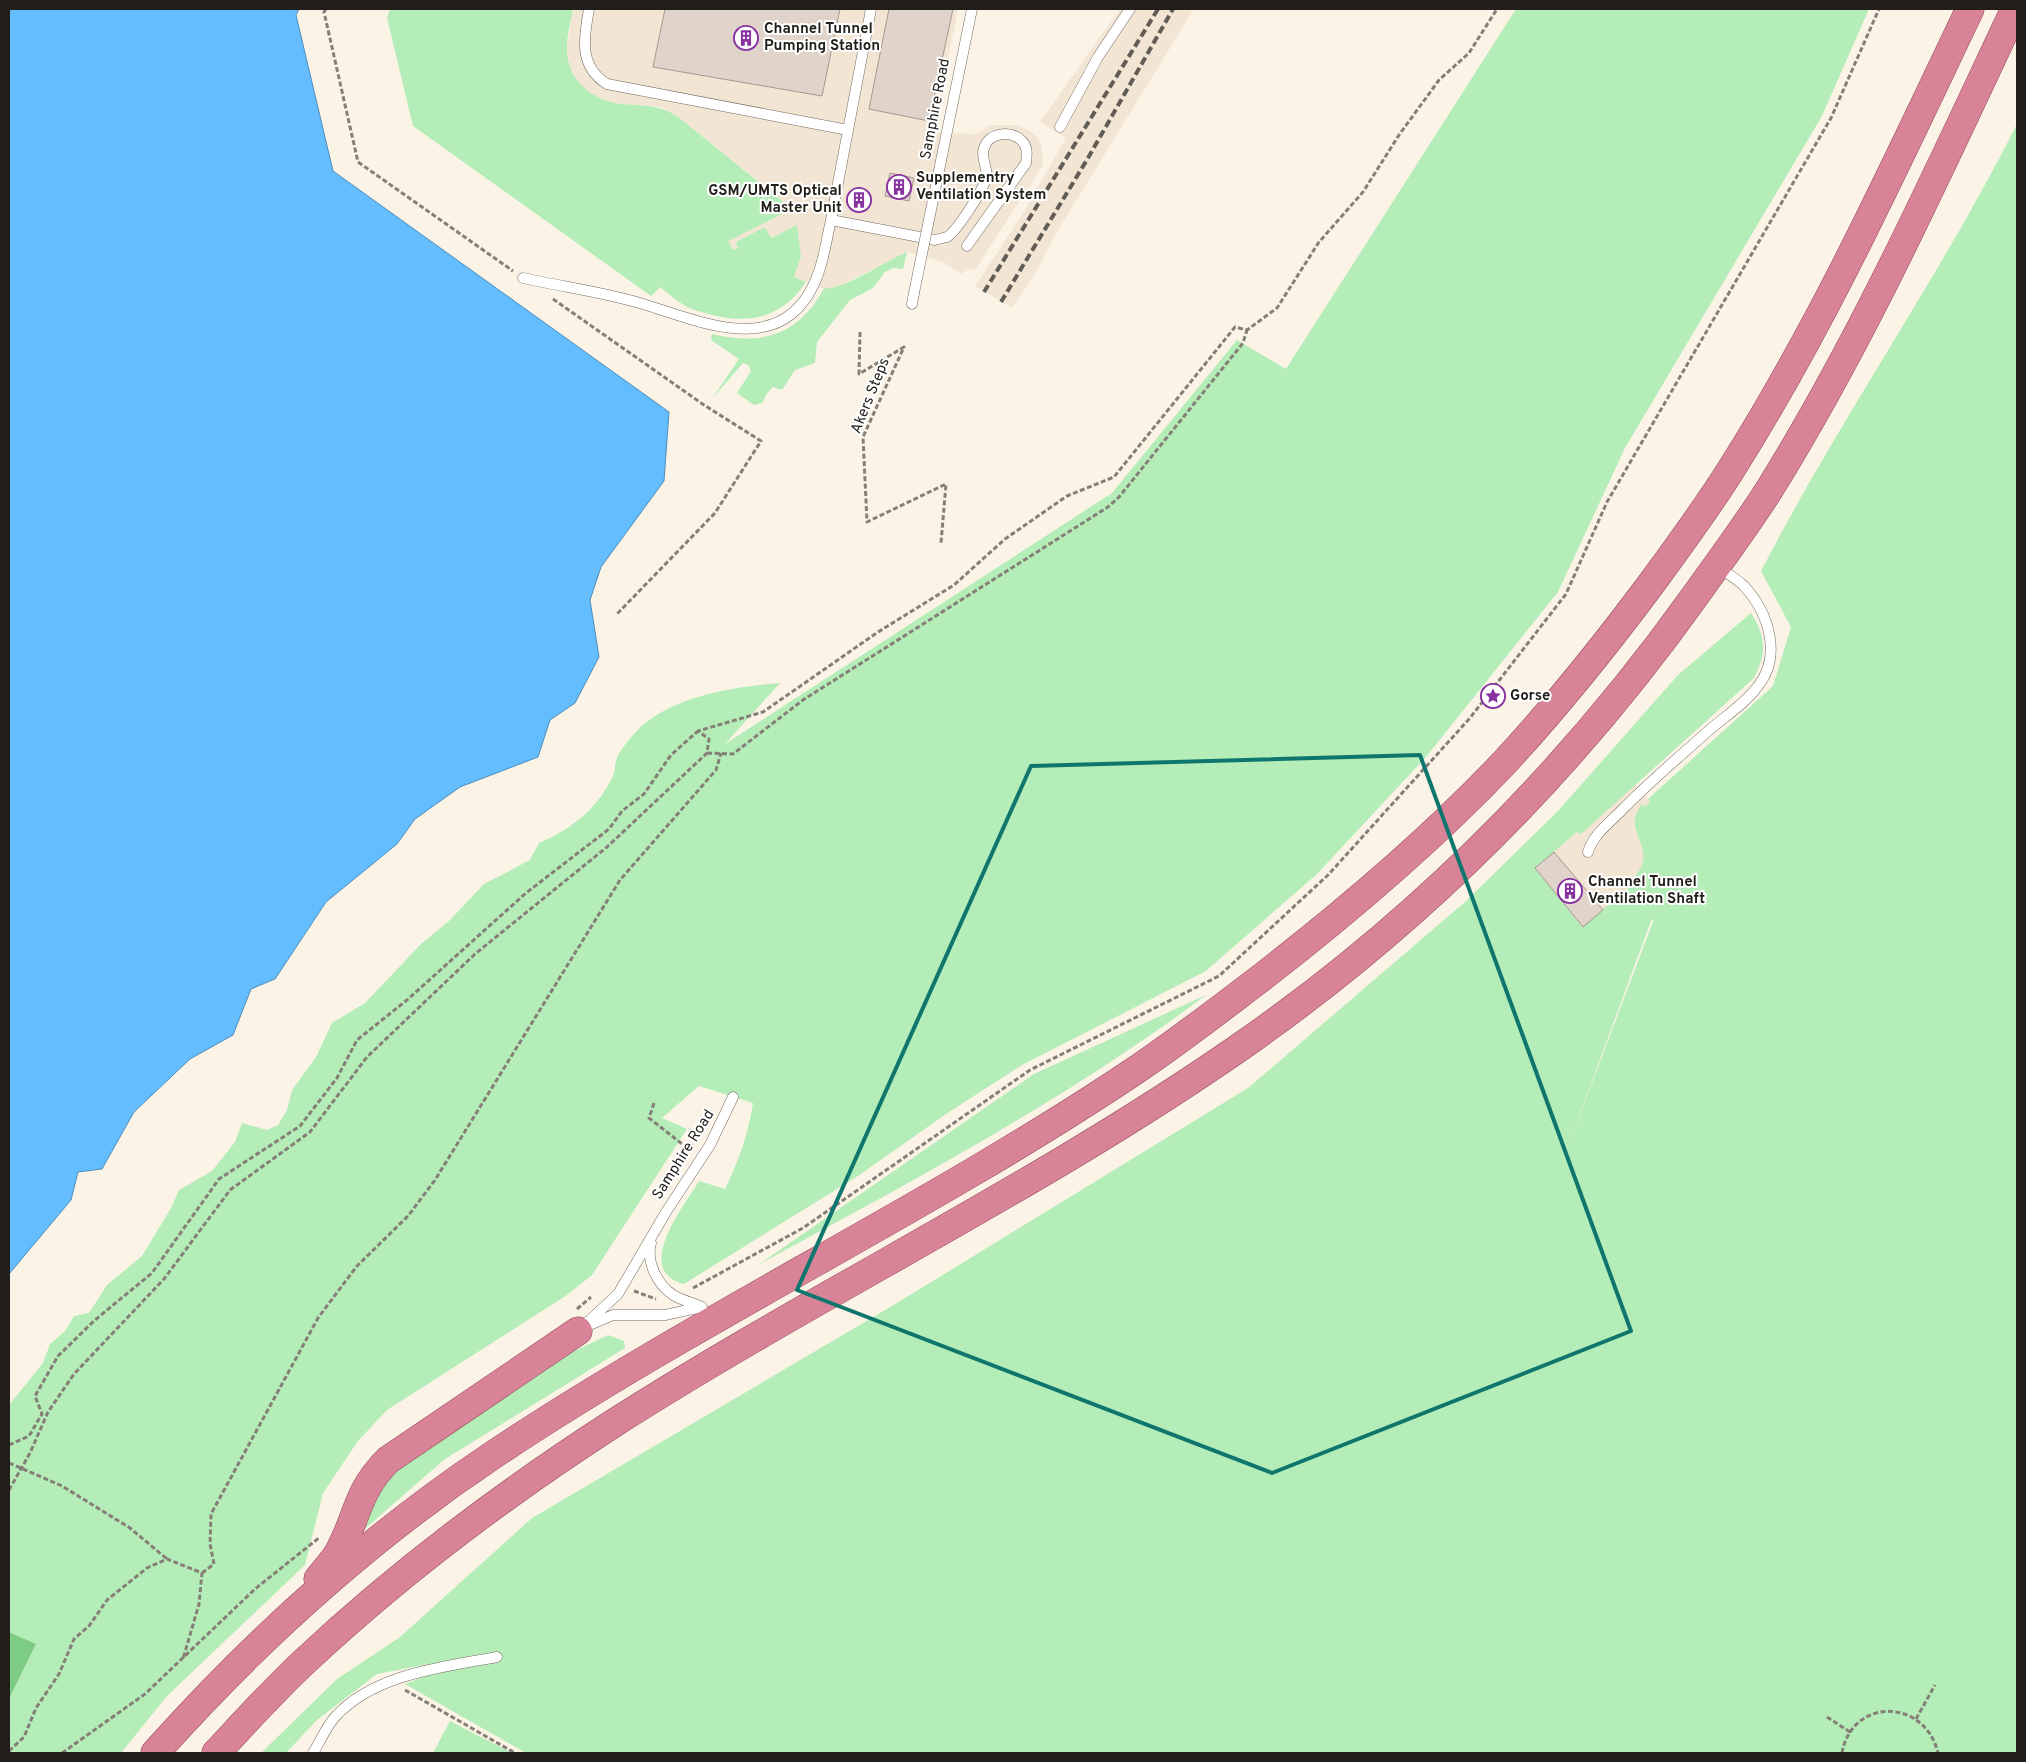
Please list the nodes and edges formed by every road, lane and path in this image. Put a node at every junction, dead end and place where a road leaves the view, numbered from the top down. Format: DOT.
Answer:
graph roads {
  1 [pos="326,9"];
  2 [pos="589,9"];
  3 [pos="871,9"];
  4 [pos="972,9"];
  5 [pos="1130,9"];
  6 [pos="1496,9"];
  7 [pos="1879,9"];
  8 [pos="1970,9"];
  9 [pos="2015,9"];
  10 [pos="1060,127"];
  11 [pos="848,130"];
  12 [pos="831,220"];
  13 [pos="967,246"];
  14 [pos="524,278"];
  15 [pos="912,304"];
  16 [pos="1247,330"];
  17 [pos="860,332"];
  18 [pos="941,544"];
  19 [pos="1717,566"];
  20 [pos="616,615"];
  21 [pos="698,731"];
  22 [pos="707,753"];
  23 [pos="721,753"];
  24 [pos="1588,852"];
  25 [pos="733,1097"];
  26 [pos="654,1104"];
  27 [pos="694,1153"];
  28 [pos="886,1222"];
  29 [pos="658,1228"];
  30 [pos="634,1291"];
  31 [pos="699,1297"];
  32 [pos="654,1299"];
  33 [pos="578,1331"];
  34 [pos="9,1445"];
  35 [pos="9,1463"];
  36 [pos="21,1469"];
  37 [pos="9,1490"];
  38 [pos="325,1533"];
  39 [pos="168,1559"];
  40 [pos="202,1573"];
  41 [pos="279,1627"];
  42 [pos="497,1657"];
  43 [pos="183,1659"];
  44 [pos="390,1682"];
  45 [pos="1935,1686"];
  46 [pos="1827,1717"];
  47 [pos="1916,1719"];
  48 [pos="1850,1732"];
  49 [pos="9,1751"];
  50 [pos="62,1753"];
  51 [pos="154,1753"];
  52 [pos="216,1753"];
  53 [pos="313,1753"];
  54 [pos="515,1753"];
  55 [pos="1842,1753"];
  56 [pos="1938,1753"];
  1 -- 14 [label="path"];
  2 -- 11 [label="lane"];
  3 -- 11 [label="lane"];
  4 -- 15 [label="lane, Samphire Road, bridge"];
  5 -- 10 [label="lane"];
  6 -- 16 [label="path"];
  7 -- 31 [label="path"];
  8 -- 28 [label="highway"];
  9 -- 19 [label="highway"];
  11 -- 12 [label="lane"];
  12 -- 13 [label="lane"];
  12 -- 14 [label="lane"];
  14 -- 20 [label="path"];
  16 -- 21 [label="path"];
  16 -- 23 [label="path"];
  17 -- 18 [label="path, Akers Steps"];
  19 -- 24 [label="lane"];
  19 -- 52 [label="highway"];
  21 -- 22 [label="path"];
  21 -- 34 [label="path"];
  22 -- 23 [label="path"];
  22 -- 36 [label="path"];
  23 -- 40 [label="path"];
  25 -- 29 [label="lane, Samphire Road"];
  26 -- 27 [label="path"];
  28 -- 31 [label="highway"];
  28 -- 41 [label="highway"];
  29 -- 31 [label="lane, Samphire Road"];
  29 -- 33 [label="lane, Samphire Road"];
  30 -- 32 [label="path"];
  31 -- 33 [label="lane"];
  33 -- 41 [label="highway"];
  35 -- 36 [label="path"];
  36 -- 37 [label="path"];
  36 -- 39 [label="path"];
  38 -- 43 [label="path"];
  39 -- 40 [label="path"];
  39 -- 49 [label="path"];
  40 -- 43 [label="path"];
  41 -- 51 [label="highway"];
  42 -- 44 [label="lane"];
  43 -- 50 [label="path"];
  44 -- 53 [label="lane"];
  44 -- 54 [label="path"];
  45 -- 47 [label="path"];
  46 -- 48 [label="path"];
  47 -- 48 [label="path"];
  47 -- 56 [label="path"];
  48 -- 55 [label="path"];
}
